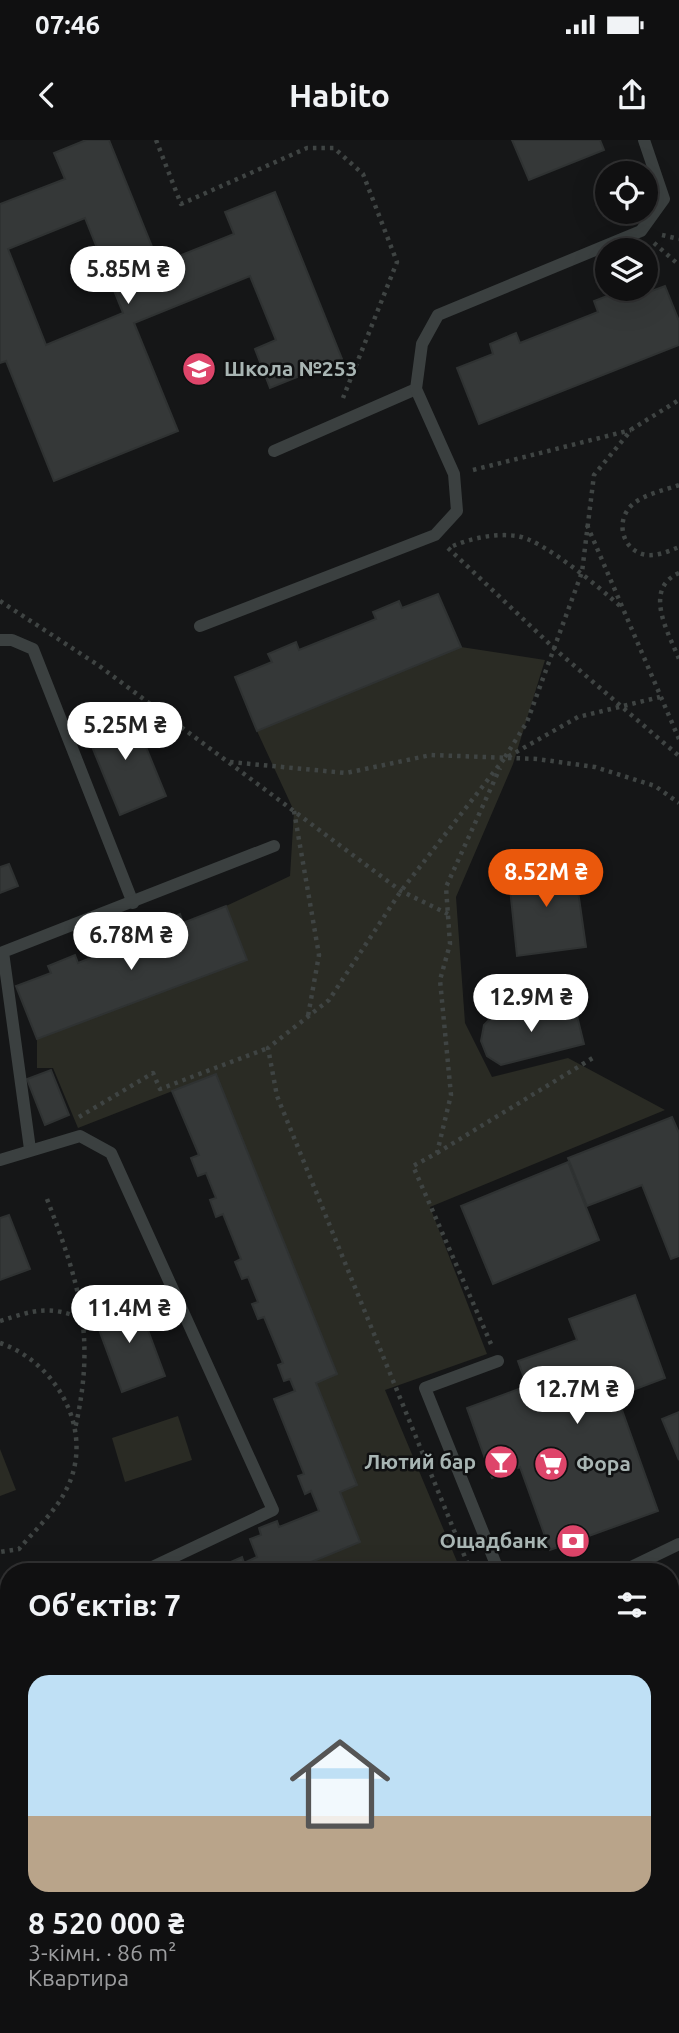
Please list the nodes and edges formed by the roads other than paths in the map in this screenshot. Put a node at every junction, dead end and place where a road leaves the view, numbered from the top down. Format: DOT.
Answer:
graph roads {
  1 [pos="644,140"];
  2 [pos="416,389"];
  3 [pos="274,451"];
  4 [pos="200,626"];
  5 [pos="0,640"];
  6 [pos="274,846"];
  7 [pos="133,902"];
  8 [pos="30,1149"];
  9 [pos="0,1160"];
  10 [pos="498,1361"];
  11 [pos="679,1544"];
  12 [pos="161,1563"];
  13 [pos="495,1563"];
  14 [pos="640,1563"];
  1 -- 2 [label="lane"];
  2 -- 3 [label="lane"];
  2 -- 4 [label="lane"];
  5 -- 7 [label="lane"];
  6 -- 7 [label="lane"];
  7 -- 8 [label="lane"];
  8 -- 9 [label="lane"];
  8 -- 12 [label="lane"];
  10 -- 13 [label="lane"];
  11 -- 14 [label="lane"];
}
